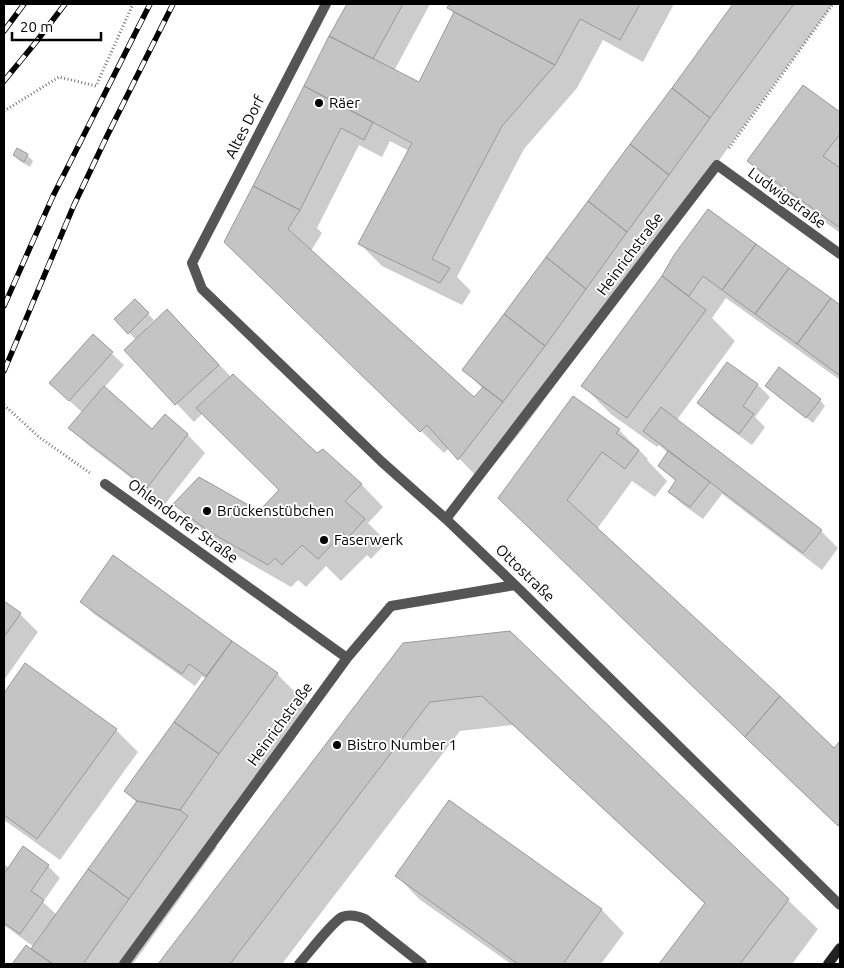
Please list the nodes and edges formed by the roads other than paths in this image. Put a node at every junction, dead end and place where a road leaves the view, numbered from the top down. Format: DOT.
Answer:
graph roads {
  1 [pos="326,4"];
  2 [pos="717,165"];
  3 [pos="840,254"];
  4 [pos="192,264"];
  5 [pos="105,484"];
  6 [pos="446,519"];
  7 [pos="515,585"];
  8 [pos="346,658"];
  9 [pos="840,905"];
  10 [pos="840,948"];
  11 [pos="124,964"];
  12 [pos="299,964"];
  13 [pos="422,964"];
  14 [pos="828,964"];
  1 -- 4 [label="street, Altes Dorf"];
  2 -- 3 [label="street, Ludwigstraße"];
  2 -- 6 [label="street, Heinrichstraße"];
  4 -- 6 [label="street, Ottostraße"];
  5 -- 8 [label="street, Ohlendorfer Straße"];
  6 -- 7 [label="street, Ottostraße"];
  7 -- 8 [label="street, Heinrichstraße"];
  7 -- 9 [label="street, Ottostraße"];
  8 -- 11 [label="street, Heinrichstraße"];
  10 -- 14 [label="street"];
  12 -- 13 [label="street"];
}
